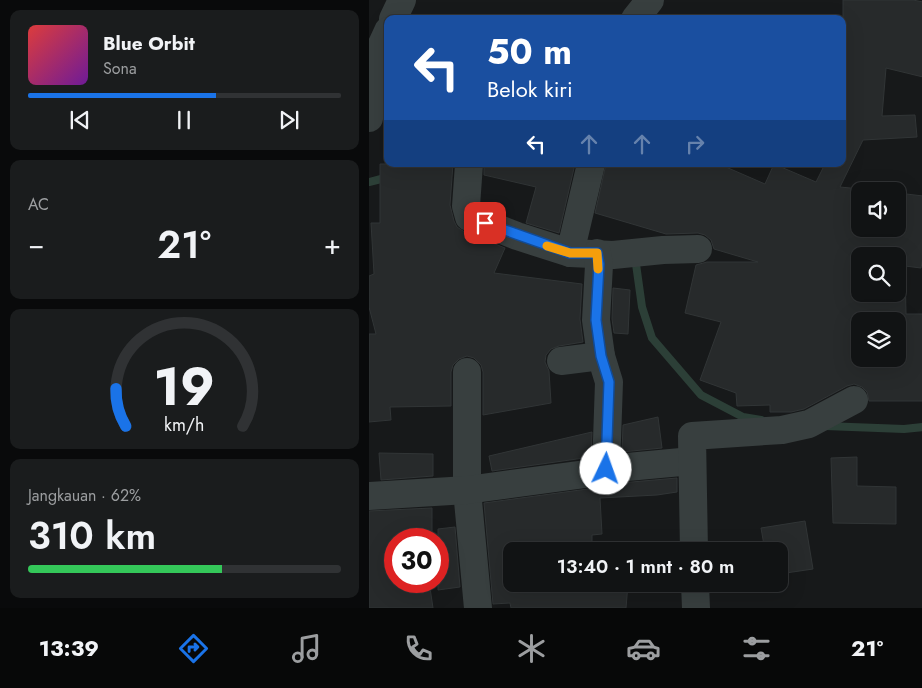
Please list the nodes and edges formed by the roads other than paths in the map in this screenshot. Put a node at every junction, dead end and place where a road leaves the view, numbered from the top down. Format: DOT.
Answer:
graph roads {
  1 [pos="402,0"];
  2 [pos="650,0"];
  3 [pos="395,15"];
  4 [pos="638,15"];
  5 [pos="384,40"];
  6 [pos="369,120"];
  7 [pos="384,126"];
  8 [pos="469,167"];
  9 [pos="590,167"];
  10 [pos="698,249"];
  11 [pos="570,253"];
  12 [pos="597,253"];
  13 [pos="601,356"];
  14 [pos="561,361"];
  15 [pos="467,372"];
  16 [pos="854,400"];
  17 [pos="692,461"];
  18 [pos="606,469"];
  19 [pos="467,490"];
  20 [pos="369,496"];
  21 [pos="694,542"];
  22 [pos="695,592"];
  23 [pos="478,608"];
  24 [pos="696,608"];
  1 -- 3 [label="street"];
  2 -- 4 [label="street"];
  5 -- 6 [label="street"];
  6 -- 7 [label="street"];
  8 -- 11 [label="street"];
  9 -- 11 [label="street"];
  10 -- 12 [label="street"];
  11 -- 12 [label="street"];
  12 -- 13 [label="street"];
  13 -- 14 [label="street"];
  13 -- 18 [label="street"];
  15 -- 19 [label="street"];
  16 -- 17 [label="street"];
  17 -- 18 [label="street"];
  17 -- 21 [label="street"];
  18 -- 19 [label="street"];
  19 -- 20 [label="street"];
  19 -- 23 [label="street"];
  22 -- 24 [label="street"];
}
